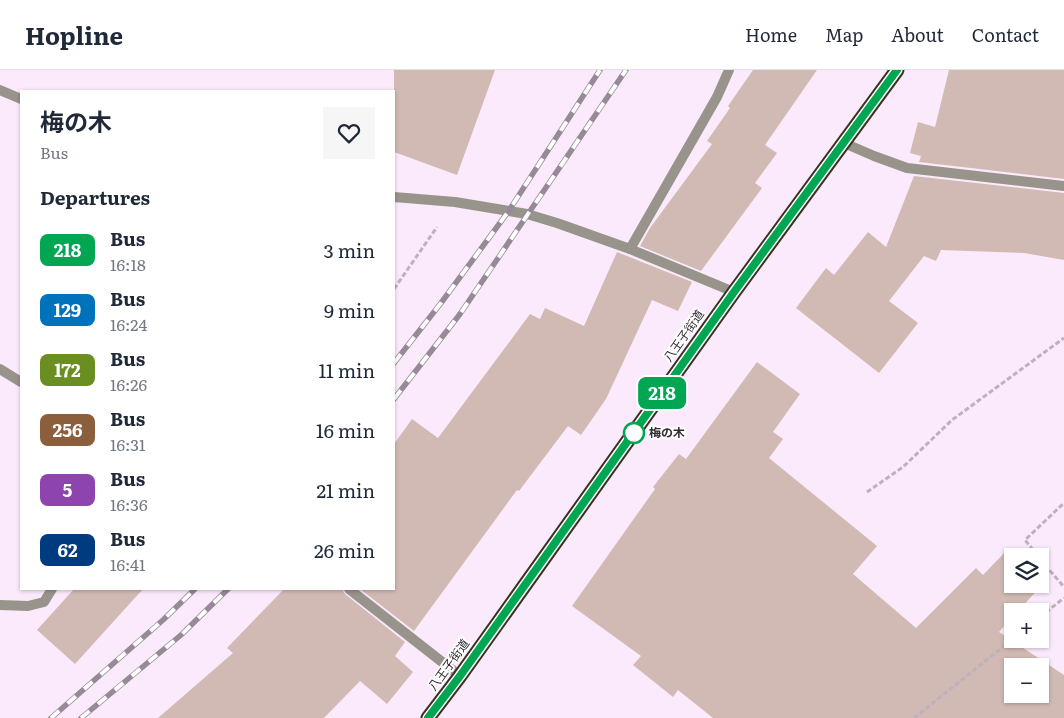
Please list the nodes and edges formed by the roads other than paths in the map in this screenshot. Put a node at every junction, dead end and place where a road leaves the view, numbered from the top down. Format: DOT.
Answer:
graph roads {
  1 [pos="729,70"];
  2 [pos="897,70"];
  3 [pos="0,90"];
  4 [pos="20,99"];
  5 [pos="844,143"];
  6 [pos="1064,186"];
  7 [pos="395,197"];
  8 [pos="630,249"];
  9 [pos="734,292"];
  10 [pos="0,369"];
  11 [pos="20,381"];
  12 [pos="51,590"];
  13 [pos="350,590"];
  14 [pos="0,605"];
  15 [pos="460,676"];
  16 [pos="428,718"];
  1 -- 8 [label="street"];
  2 -- 5 [label="highway, 八王子街道"];
  3 -- 4 [label="street"];
  5 -- 6 [label="street"];
  5 -- 9 [label="highway, 八王子街道"];
  7 -- 8 [label="street"];
  8 -- 9 [label="street"];
  9 -- 15 [label="highway, 八王子街道"];
  10 -- 11 [label="street"];
  12 -- 14 [label="street"];
  13 -- 15 [label="street"];
  15 -- 16 [label="highway, 八王子街道"];
}
